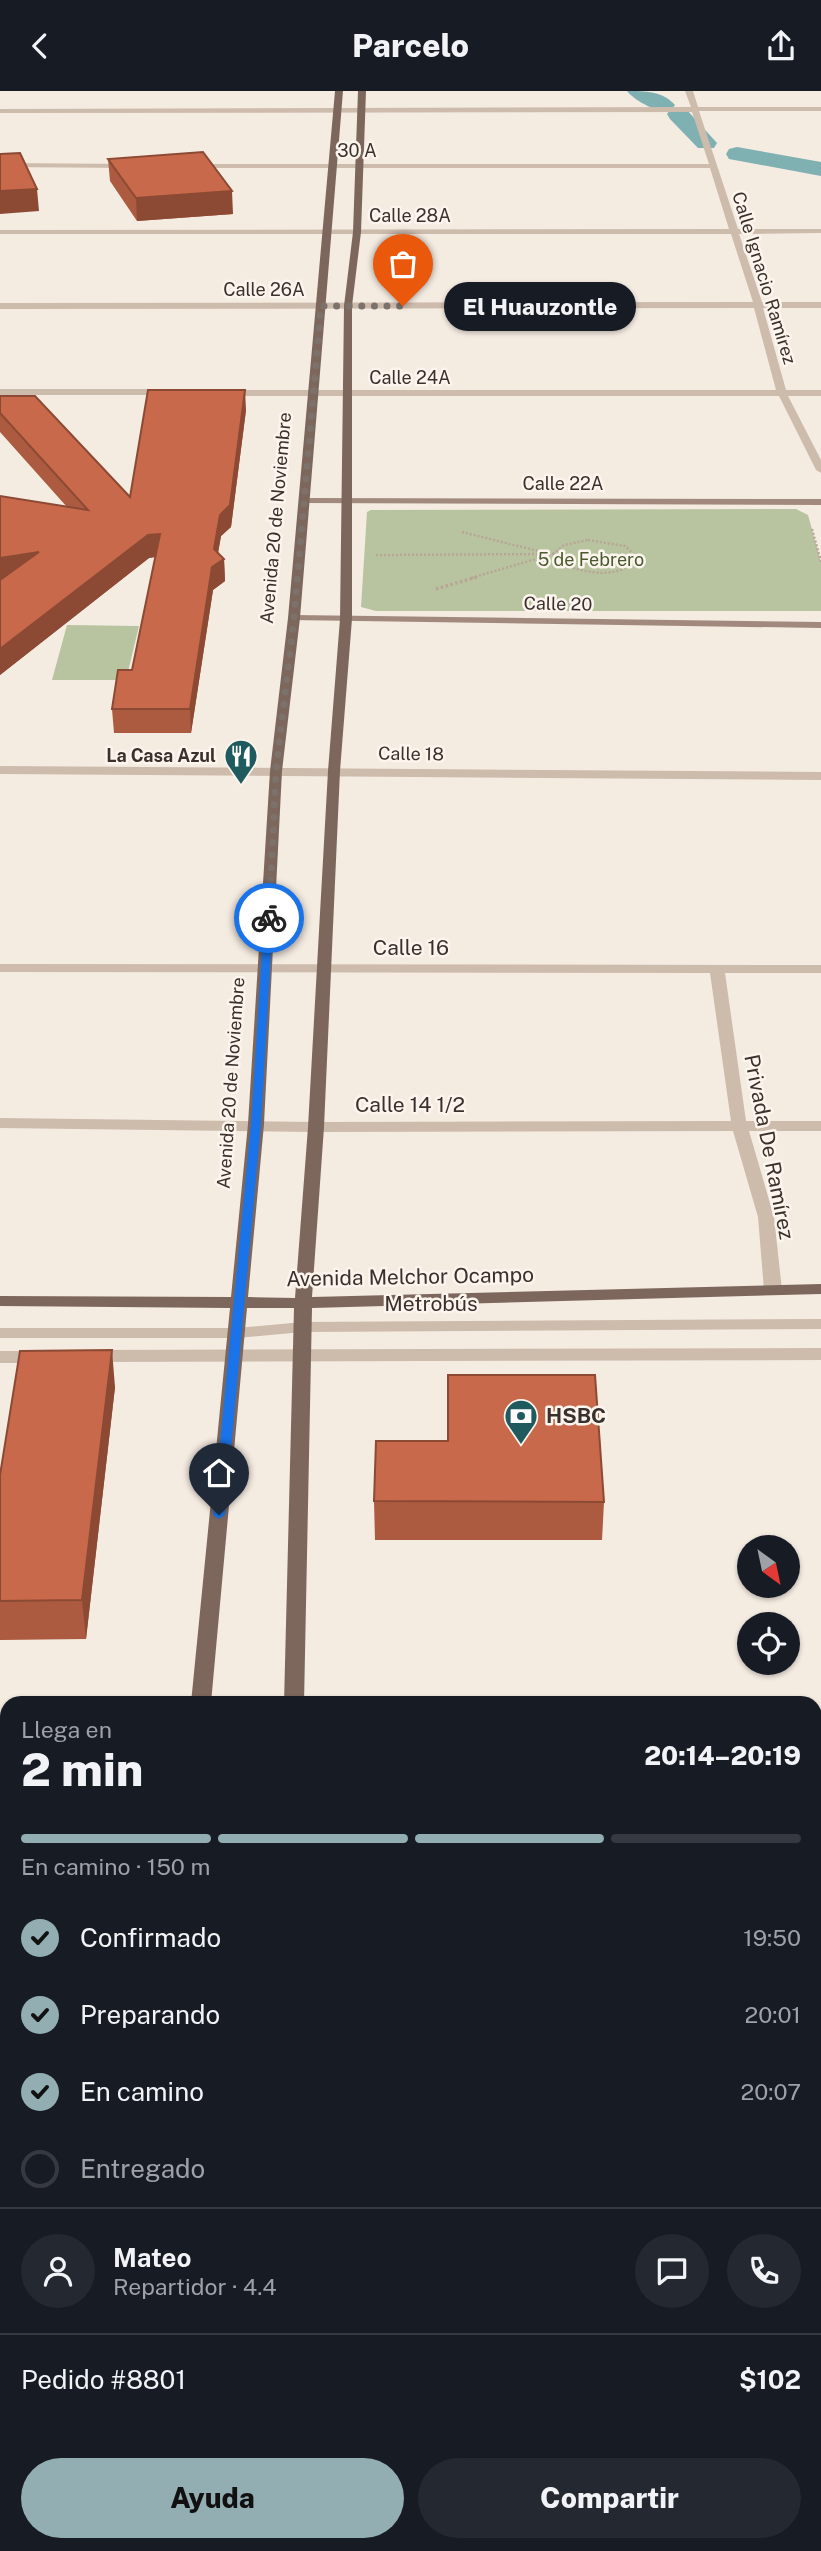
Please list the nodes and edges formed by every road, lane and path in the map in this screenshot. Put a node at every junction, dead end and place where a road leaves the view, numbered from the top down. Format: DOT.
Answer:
graph roads {
  1 [pos="339,91"];
  2 [pos="362,91"];
  3 [pos="689,91"];
  4 [pos="695,109"];
  5 [pos="821,109"];
  6 [pos="0,111"];
  7 [pos="337,111"];
  8 [pos="360,111"];
  9 [pos="0,166"];
  10 [pos="139,166"];
  11 [pos="181,166"];
  12 [pos="359,166"];
  13 [pos="714,166"];
  14 [pos="333,167"];
  15 [pos="734,231"];
  16 [pos="821,231"];
  17 [pos="0,232"];
  18 [pos="328,232"];
  19 [pos="357,232"];
  20 [pos="758,305"];
  21 [pos="821,305"];
  22 [pos="0,306"];
  23 [pos="321,306"];
  24 [pos="348,306"];
  25 [pos="0,392"];
  26 [pos="177,393"];
  27 [pos="217,393"];
  28 [pos="312,393"];
  29 [pos="782,393"];
  30 [pos="821,393"];
  31 [pos="347,394"];
  32 [pos="821,470"];
  33 [pos="305,501"];
  34 [pos="346,501"];
  35 [pos="821,502"];
  36 [pos="811,527"];
  37 [pos="553,554"];
  38 [pos="364,555"];
  39 [pos="821,562"];
  40 [pos="432,590"];
  41 [pos="294,618"];
  42 [pos="346,619"];
  43 [pos="821,625"];
  44 [pos="0,770"];
  45 [pos="276,771"];
  46 [pos="334,771"];
  47 [pos="821,776"];
  48 [pos="0,968"];
  49 [pos="266,968"];
  50 [pos="324,969"];
  51 [pos="821,969"];
  52 [pos="717,971"];
  53 [pos="0,1123"];
  54 [pos="256,1124"];
  55 [pos="738,1125"];
  56 [pos="821,1126"];
  57 [pos="316,1127"];
  58 [pos="821,1289"];
  59 [pos="773,1290"];
  60 [pos="0,1301"];
  61 [pos="240,1303"];
  62 [pos="303,1303"];
  63 [pos="821,1324"];
  64 [pos="303,1327"];
  65 [pos="0,1333"];
  66 [pos="237,1333"];
  67 [pos="303,1353"];
  68 [pos="235,1354"];
  69 [pos="821,1354"];
  70 [pos="0,1357"];
  71 [pos="202,1696"];
  72 [pos="294,1696"];
  1 -- 7 [label="main road, Avenida 20 de Noviembre"];
  2 -- 8 [label="main road"];
  3 -- 4 [label="street, Calle Ignacio Ramírez"];
  4 -- 5 [label="street"];
  4 -- 8 [label="street"];
  4 -- 13 [label="street, Calle Ignacio Ramírez"];
  6 -- 7 [label="street"];
  7 -- 8 [label="street"];
  7 -- 14 [label="main road, Avenida 20 de Noviembre"];
  8 -- 12 [label="main road"];
  9 -- 10 [label="street"];
  11 -- 14 [label="street, 30 A"];
  12 -- 13 [label="street, 30 A"];
  12 -- 14 [label="street, 30 A"];
  12 -- 19 [label="main road"];
  13 -- 15 [label="street, Calle Ignacio Ramírez"];
  14 -- 18 [label="main road, Avenida 20 de Noviembre"];
  15 -- 16 [label="street, Calle 28A"];
  15 -- 19 [label="street, Calle 28A"];
  15 -- 20 [label="street, Calle Ignacio Ramírez"];
  17 -- 18 [label="street, Calle 28A"];
  18 -- 19 [label="street, Calle 28A"];
  18 -- 23 [label="main road, Avenida 20 de Noviembre"];
  19 -- 24 [label="main road"];
  20 -- 21 [label="street, Calle 26A"];
  20 -- 24 [label="street, Calle 26A"];
  20 -- 29 [label="street, Calle Ignacio Ramírez"];
  22 -- 23 [label="street, Calle 26A"];
  23 -- 24 [label="street, Calle 26A"];
  23 -- 28 [label="main road, Avenida 20 de Noviembre"];
  24 -- 31 [label="main road"];
  25 -- 26 [label="street"];
  27 -- 28 [label="street, Calle 24A"];
  28 -- 31 [label="street, Calle 24A"];
  28 -- 33 [label="main road, Avenida 20 de Noviembre"];
  29 -- 30 [label="street, Calle 24A"];
  29 -- 31 [label="street, Calle 24A"];
  29 -- 32 [label="street, Calle Ignacio Ramírez"];
  31 -- 34 [label="main road"];
  33 -- 34 [label="main road, Calle 22A"];
  33 -- 41 [label="main road, Avenida 20 de Noviembre"];
  34 -- 35 [label="main road, Calle 22A"];
  34 -- 42 [label="main road"];
  36 -- 39 [label="path"];
  37 -- 37 [label="path"];
  37 -- 38 [label="path"];
  37 -- 40 [label="path"];
  41 -- 42 [label="main road, Calle 20"];
  41 -- 45 [label="main road, Avenida 20 de Noviembre"];
  42 -- 43 [label="main road, Calle 20"];
  42 -- 46 [label="main road"];
  44 -- 45 [label="street, Calle 18"];
  45 -- 46 [label="street, Calle 18"];
  45 -- 49 [label="main road, Avenida 20 de Noviembre"];
  46 -- 47 [label="street, Calle 18"];
  46 -- 50 [label="main road"];
  48 -- 49 [label="street, Calle 16"];
  49 -- 50 [label="street, Calle 16"];
  49 -- 54 [label="main road, Avenida 20 de Noviembre"];
  50 -- 52 [label="street, Calle 16"];
  50 -- 57 [label="main road"];
  51 -- 52 [label="street, Calle 16"];
  52 -- 55 [label="street, Privada De Ramírez"];
  53 -- 54 [label="street, Calle 14 1/2"];
  54 -- 57 [label="street, Calle 14 1/2"];
  54 -- 61 [label="main road, Avenida 20 de Noviembre"];
  55 -- 56 [label="street, Calle 14 1/2"];
  55 -- 57 [label="street, Calle 14 1/2"];
  55 -- 59 [label="street, Privada De Ramírez"];
  57 -- 62 [label="main road"];
  58 -- 59 [label="main road, Avenida Melchor Ocampo"];
  59 -- 62 [label="main road, Avenida Melchor Ocampo"];
  60 -- 61 [label="main road, Avenida Melchor Ocampo"];
  61 -- 62 [label="main road, Avenida Melchor Ocampo"];
  61 -- 66 [label="main road, Avenida 20 de Noviembre"];
  62 -- 64 [label="main road"];
  63 -- 64 [label="street, Metrobús"];
  64 -- 66 [label="street, Metrobús"];
  64 -- 67 [label="main road"];
  65 -- 66 [label="street, Metrobús"];
  66 -- 68 [label="main road, Avenida 20 de Noviembre"];
  67 -- 68 [label="street"];
  67 -- 69 [label="street"];
  67 -- 72 [label="main road"];
  68 -- 70 [label="street"];
  68 -- 71 [label="main road, Avenida 20 de Noviembre"];
}
